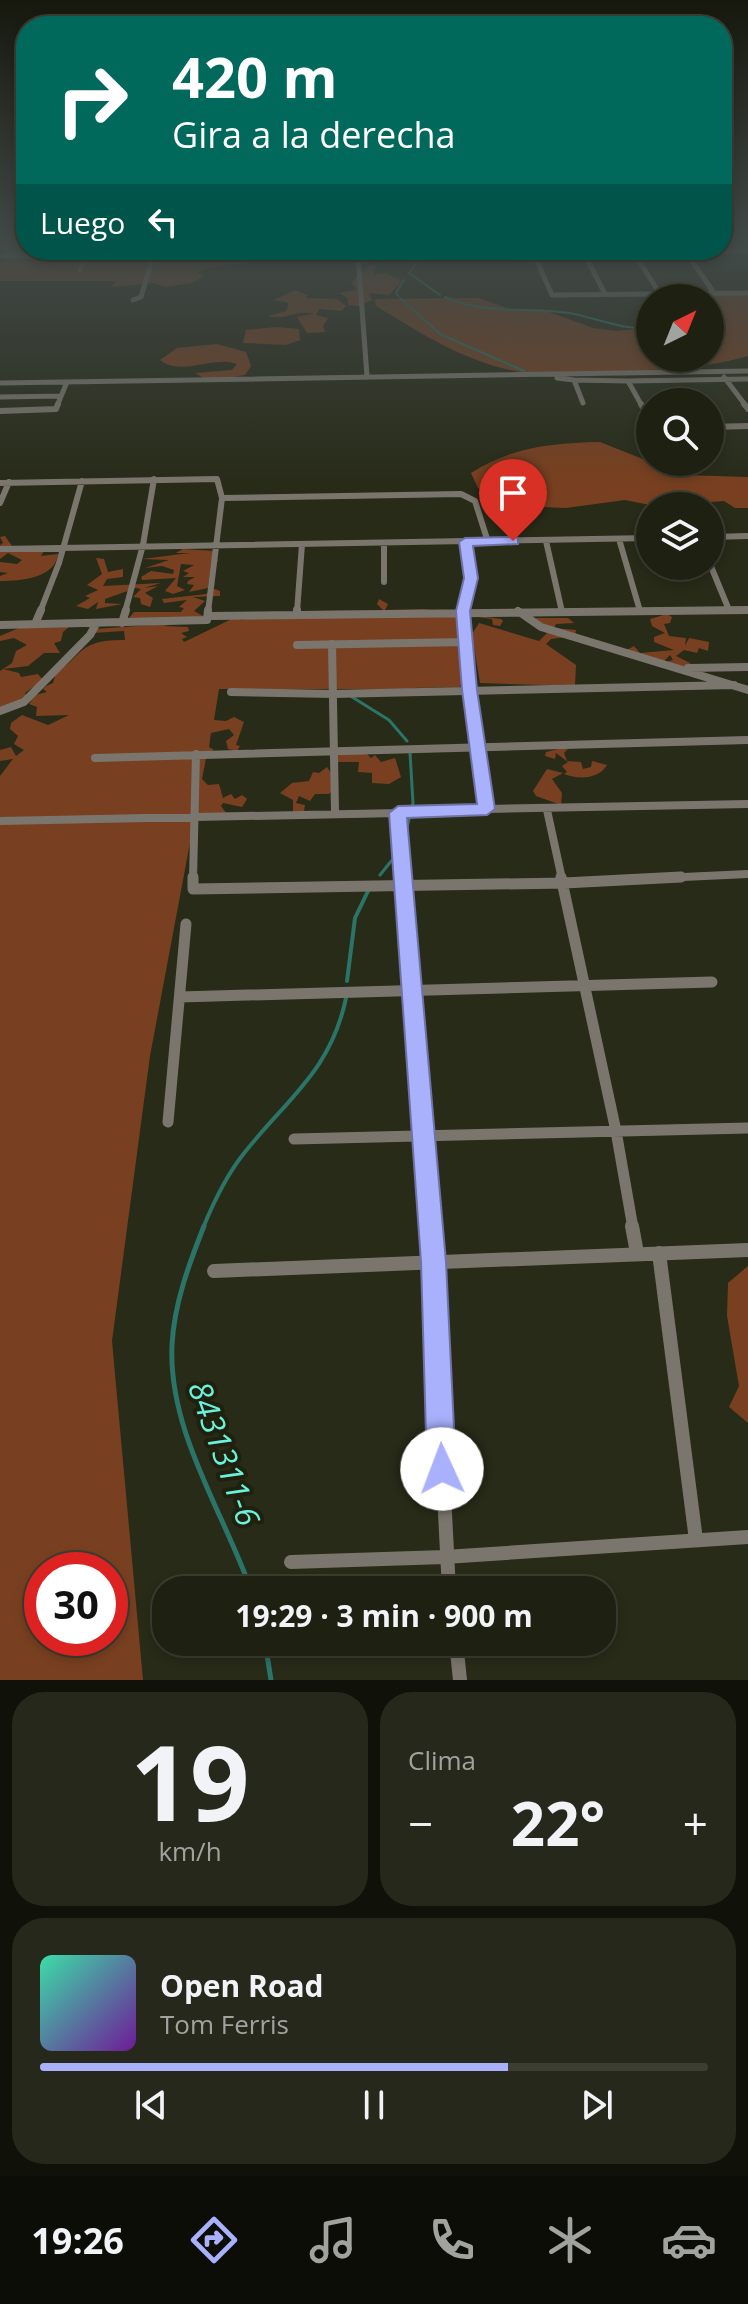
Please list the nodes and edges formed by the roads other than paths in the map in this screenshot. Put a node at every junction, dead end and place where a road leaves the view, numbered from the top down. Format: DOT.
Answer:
graph roads {
  1 [pos="363,325"];
  2 [pos="724,371"];
  3 [pos="748,371"];
  4 [pos="671,372"];
  5 [pos="721,372"];
  6 [pos="367,376"];
  7 [pos="376,378"];
  8 [pos="243,379"];
  9 [pos="725,379"];
  10 [pos="748,379"];
  11 [pos="574,380"];
  12 [pos="628,381"];
  13 [pos="67,382"];
  14 [pos="0,383"];
  15 [pos="636,395"];
  16 [pos="61,396"];
  17 [pos="0,397"];
  18 [pos="583,403"];
  19 [pos="748,409"];
  20 [pos="0,411"];
  21 [pos="748,426"];
  22 [pos="724,427"];
  23 [pos="154,479"];
  24 [pos="82,481"];
  25 [pos="4,482"];
  26 [pos="222,498"];
  27 [pos="0,503"];
  28 [pos="748,536"];
  29 [pos="724,537"];
  30 [pos="636,538"];
  31 [pos="619,539"];
  32 [pos="546,541"];
  33 [pos="465,542"];
  34 [pos="488,542"];
  35 [pos="302,544"];
  36 [pos="384,544"];
  37 [pos="143,545"];
  38 [pos="217,545"];
  39 [pos="64,547"];
  40 [pos="0,549"];
  41 [pos="717,580"];
  42 [pos="384,582"];
  43 [pos="729,610"];
  44 [pos="748,610"];
  45 [pos="463,611"];
  46 [pos="518,611"];
  47 [pos="640,611"];
  48 [pos="562,612"];
  49 [pos="297,614"];
  50 [pos="210,616"];
  51 [pos="122,623"];
  52 [pos="35,624"];
  53 [pos="96,624"];
  54 [pos="0,625"];
  55 [pos="466,642"];
  56 [pos="332,644"];
  57 [pos="297,645"];
  58 [pos="748,667"];
  59 [pos="676,668"];
  60 [pos="734,685"];
  61 [pos="470,690"];
  62 [pos="748,690"];
  63 [pos="231,692"];
  64 [pos="333,694"];
  65 [pos="0,711"];
  66 [pos="748,740"];
  67 [pos="479,746"];
  68 [pos="334,750"];
  69 [pos="196,754"];
  70 [pos="95,758"];
  71 [pos="748,804"];
  72 [pos="487,809"];
  73 [pos="547,810"];
  74 [pos="335,812"];
  75 [pos="398,813"];
  76 [pos="193,817"];
  77 [pos="0,821"];
  78 [pos="748,874"];
  79 [pos="564,883"];
  80 [pos="402,884"];
  81 [pos="186,924"];
  82 [pos="712,982"];
  83 [pos="585,988"];
  84 [pos="412,992"];
  85 [pos="180,997"];
  86 [pos="168,1122"];
  87 [pos="748,1128"];
  88 [pos="616,1131"];
  89 [pos="424,1138"];
  90 [pos="294,1139"];
  91 [pos="748,1250"];
  92 [pos="637,1253"];
  93 [pos="659,1253"];
  94 [pos="433,1262"];
  95 [pos="214,1271"];
  96 [pos="748,1537"];
  97 [pos="696,1540"];
  98 [pos="445,1557"];
  99 [pos="291,1562"];
  100 [pos="447,1576"];
  101 [pos="457,1656"];
  102 [pos="460,1680"];
  1 -- 6 [label="street"];
  2 -- 3 [label="street"];
  4 -- 7 [label="street"];
  5 -- 9 [label="street"];
  6 -- 7 [label="street"];
  6 -- 8 [label="street"];
  7 -- 8 [label="street"];
  7 -- 11 [label="street"];
  8 -- 13 [label="street"];
  9 -- 10 [label="street"];
  9 -- 12 [label="street"];
  9 -- 19 [label="street"];
  11 -- 12 [label="street"];
  11 -- 18 [label="street"];
  12 -- 15 [label="street"];
  13 -- 14 [label="street"];
  13 -- 16 [label="street"];
  16 -- 17 [label="street"];
  16 -- 20 [label="street"];
  21 -- 22 [label="street"];
  23 -- 24 [label="street"];
  23 -- 26 [label="street"];
  23 -- 37 [label="street"];
  24 -- 25 [label="street"];
  24 -- 39 [label="street"];
  25 -- 27 [label="street"];
  26 -- 34 [label="street"];
  26 -- 38 [label="street"];
  28 -- 29 [label="street"];
  30 -- 31 [label="street"];
  31 -- 32 [label="street"];
  31 -- 47 [label="street"];
  32 -- 34 [label="street"];
  32 -- 48 [label="street"];
  33 -- 34 [label="street"];
  33 -- 36 [label="street"];
  33 -- 45 [label="street"];
  35 -- 36 [label="street"];
  35 -- 38 [label="street"];
  35 -- 49 [label="street"];
  36 -- 42 [label="street"];
  37 -- 38 [label="street"];
  37 -- 39 [label="street"];
  37 -- 51 [label="street"];
  38 -- 50 [label="street"];
  39 -- 40 [label="street"];
  39 -- 52 [label="street"];
  41 -- 43 [label="street"];
  43 -- 44 [label="street"];
  43 -- 47 [label="street"];
  45 -- 46 [label="street"];
  45 -- 49 [label="street"];
  45 -- 55 [label="street"];
  46 -- 48 [label="street"];
  46 -- 59 [label="street"];
  47 -- 48 [label="street"];
  49 -- 50 [label="street"];
  50 -- 51 [label="street"];
  51 -- 53 [label="street"];
  52 -- 53 [label="street"];
  52 -- 54 [label="street"];
  53 -- 65 [label="street"];
  55 -- 56 [label="street"];
  55 -- 61 [label="street"];
  56 -- 57 [label="street"];
  56 -- 64 [label="street"];
  58 -- 59 [label="street"];
  59 -- 60 [label="street"];
  60 -- 61 [label="street"];
  60 -- 62 [label="street"];
  61 -- 64 [label="street"];
  61 -- 67 [label="street"];
  63 -- 64 [label="street"];
  64 -- 68 [label="street"];
  66 -- 67 [label="street"];
  67 -- 68 [label="street"];
  67 -- 72 [label="street"];
  68 -- 69 [label="street"];
  68 -- 74 [label="street"];
  69 -- 70 [label="street"];
  69 -- 76 [label="street"];
  71 -- 73 [label="street"];
  72 -- 73 [label="street"];
  72 -- 75 [label="street"];
  73 -- 79 [label="street"];
  74 -- 75 [label="street"];
  74 -- 76 [label="street"];
  75 -- 80 [label="street"];
  76 -- 77 [label="street"];
  76 -- 80 [label="street"];
  78 -- 79 [label="street"];
  79 -- 80 [label="street"];
  79 -- 83 [label="street"];
  80 -- 84 [label="street"];
  81 -- 85 [label="street"];
  82 -- 83 [label="street"];
  83 -- 84 [label="street"];
  83 -- 88 [label="street"];
  84 -- 85 [label="street"];
  84 -- 89 [label="street"];
  85 -- 86 [label="street"];
  87 -- 88 [label="street"];
  88 -- 89 [label="street"];
  88 -- 92 [label="street"];
  89 -- 90 [label="street"];
  89 -- 94 [label="street"];
  91 -- 93 [label="street"];
  92 -- 93 [label="street"];
  92 -- 94 [label="street"];
  93 -- 97 [label="street"];
  94 -- 95 [label="street"];
  94 -- 98 [label="street"];
  96 -- 97 [label="street"];
  97 -- 98 [label="street"];
  98 -- 99 [label="street"];
  98 -- 100 [label="street"];
  101 -- 102 [label="street"];
}
